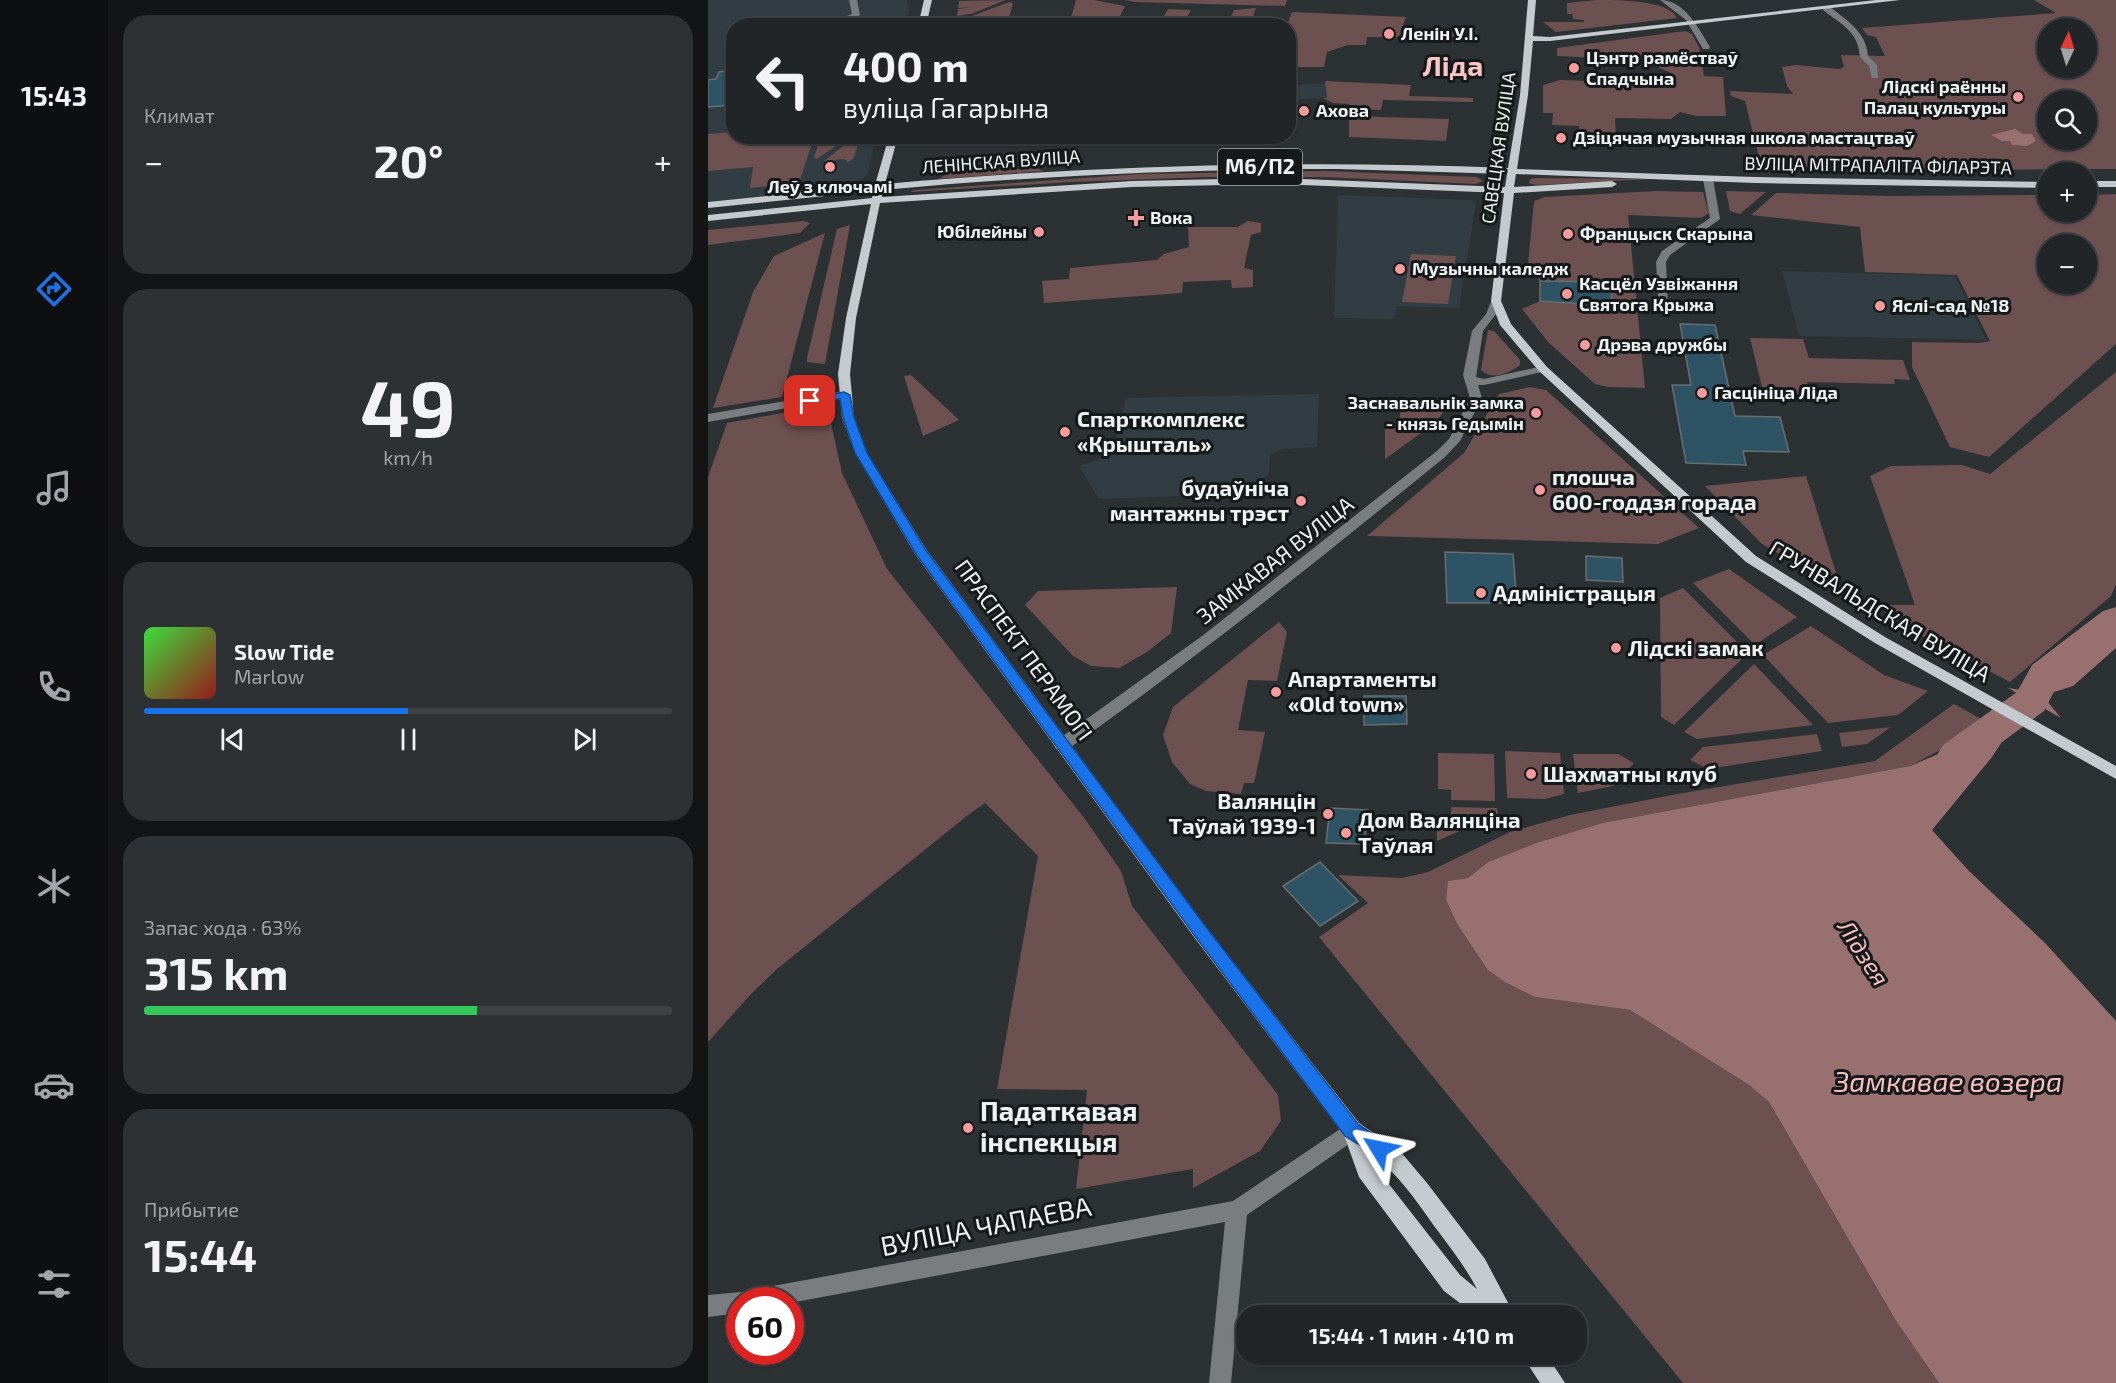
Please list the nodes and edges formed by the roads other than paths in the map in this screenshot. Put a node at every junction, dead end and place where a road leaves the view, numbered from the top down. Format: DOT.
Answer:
graph roads {
  1 [pos="853,0"];
  2 [pos="928,0"];
  3 [pos="1532,0"];
  4 [pos="1664,0"];
  5 [pos="1896,0"];
  6 [pos="1826,8"];
  7 [pos="849,18"];
  8 [pos="924,18"];
  9 [pos="1692,23"];
  10 [pos="1529,38"];
  11 [pos="1706,47"];
  12 [pos="1875,76"];
  13 [pos="892,144"];
  14 [pos="1513,171"];
  15 [pos="1708,179"];
  16 [pos="2097,184"];
  17 [pos="2116,184"];
  18 [pos="2037,185"];
  19 [pos="879,187"];
  20 [pos="1510,190"];
  21 [pos="877,200"];
  22 [pos="708,205"];
  23 [pos="708,218"];
  24 [pos="1496,301"];
  25 [pos="1663,310"];
  26 [pos="1543,369"];
  27 [pos="1471,380"];
  28 [pos="844,395"];
  29 [pos="708,418"];
  30 [pos="1062,744"];
  31 [pos="2116,773"];
  32 [pos="1352,1130"];
  33 [pos="1237,1209"];
  34 [pos="804,1289"];
  35 [pos="726,1304"];
  36 [pos="1481,1305"];
  37 [pos="1498,1305"];
  38 [pos="708,1306"];
  39 [pos="1540,1365"];
  40 [pos="1220,1383"];
  41 [pos="1554,1383"];
  1 -- 7 [label="street"];
  2 -- 8 [label="main road"];
  3 -- 10 [label="main road, САВЕЦКАЯ ВУЛІЦА"];
  4 -- 9 [label="street"];
  5 -- 6 [label="main road"];
  6 -- 9 [label="main road"];
  6 -- 12 [label="street"];
  9 -- 10 [label="main road"];
  9 -- 11 [label="street"];
  10 -- 14 [label="main road, САВЕЦКАЯ ВУЛІЦА"];
  13 -- 19 [label="main road, ПРАСПЕКТ ПЕРАМОГІ"];
  14 -- 15 [label="main road, ВУЛІЦА МІТРАПАЛІТА ФІЛАРЭТА"];
  14 -- 19 [label="main road, ЛЕНІНСКАЯ ВУЛІЦА / М6/П2"];
  14 -- 20 [label="main road, САВЕЦКАЯ ВУЛІЦА"];
  15 -- 18 [label="main road, ВУЛІЦА МІТРАПАЛІТА ФІЛАРЭТА"];
  15 -- 20 [label="main road, ВУЛІЦА МІТРАПАЛІТА ФІЛАРЭТА"];
  15 -- 25 [label="street"];
  16 -- 17 [label="main road"];
  19 -- 21 [label="main road, ПРАСПЕКТ ПЕРАМОГІ"];
  19 -- 22 [label="main road, ЛЕНІНСКАЯ ВУЛІЦА / М6/П2"];
  20 -- 21 [label="main road, ЛЕНІНСКАЯ ВУЛІЦА / М6/П2"];
  20 -- 24 [label="main road, САВЕЦКАЯ ВУЛІЦА"];
  21 -- 23 [label="main road, ЛЕНІНСКАЯ ВУЛІЦА / М6/П2"];
  21 -- 28 [label="main road, ПРАСПЕКТ ПЕРАМОГІ"];
  24 -- 26 [label="main road, ГРУНВАЛЬДСКАЯ ВУЛІЦА"];
  24 -- 27 [label="street, ЗАМКАВАЯ ВУЛІЦА"];
  26 -- 27 [label="street"];
  26 -- 31 [label="main road, ГРУНВАЛЬДСКАЯ ВУЛІЦА"];
  27 -- 30 [label="street, ЗАМКАВАЯ ВУЛІЦА"];
  28 -- 29 [label="street"];
  28 -- 30 [label="main road, ПРАСПЕКТ ПЕРАМОГІ"];
  30 -- 32 [label="main road, ПРАСПЕКТ ПЕРАМОГІ"];
  32 -- 33 [label="street"];
  32 -- 36 [label="main road, ПРАСПЕКТ ПЕРАМОГІ"];
  32 -- 37 [label="main road, ПРАСПЕКТ ПЕРАМОГІ"];
  33 -- 34 [label="street, ВУЛІЦА ЧАПАЕВА"];
  33 -- 40 [label="street"];
  35 -- 38 [label="street"];
  39 -- 41 [label="main road"];
}
